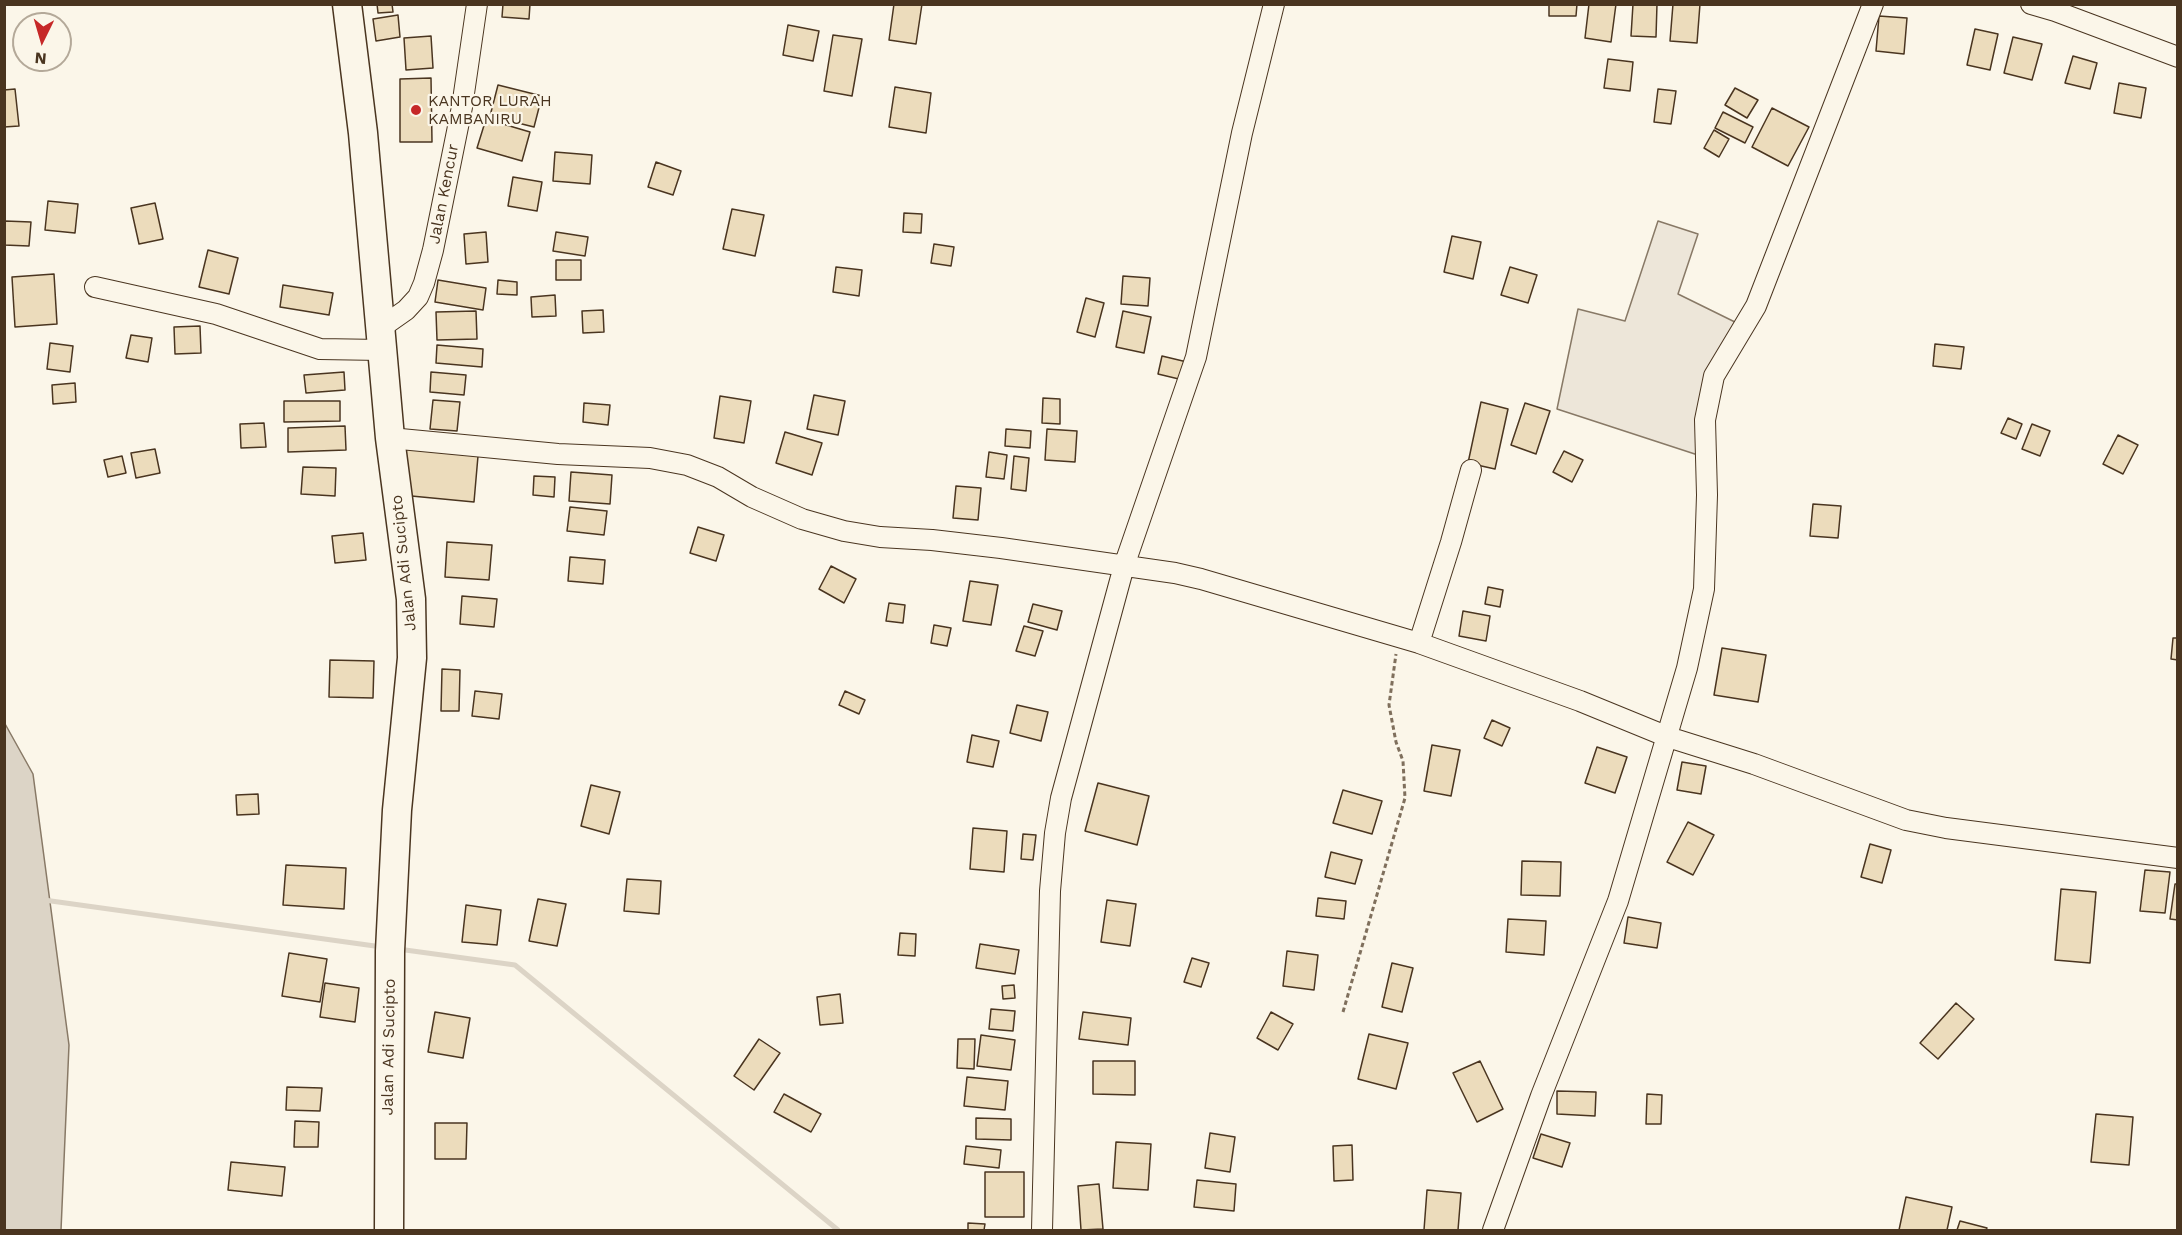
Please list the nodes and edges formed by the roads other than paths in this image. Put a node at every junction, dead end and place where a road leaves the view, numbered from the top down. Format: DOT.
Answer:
graph roads {
  1 [pos="347,4"];
  2 [pos="477,4"];
  3 [pos="1274,4"];
  4 [pos="1873,4"];
  5 [pos="2031,4"];
  6 [pos="2178,57"];
  7 [pos="95,287"];
  8 [pos="380,340"];
  9 [pos="390,438"];
  10 [pos="1471,470"];
  11 [pos="1124,566"];
  12 [pos="1409,641"];
  13 [pos="1668,737"];
  14 [pos="2178,858"];
  15 [pos="388,1230"];
  16 [pos="1042,1230"];
  17 [pos="1493,1230"];
  1 -- 8 [label="highway, Jalan Adi Sucipto"];
  2 -- 8 [label="street, Jalan Kencur"];
  3 -- 11 [label="street"];
  4 -- 13 [label="street"];
  5 -- 6 [label="street"];
  7 -- 8 [label="street"];
  8 -- 9 [label="highway, Jalan Adi Sucipto"];
  9 -- 11 [label="street"];
  9 -- 15 [label="highway, Jalan Adi Sucipto"];
  10 -- 12 [label="street"];
  11 -- 12 [label="street"];
  11 -- 16 [label="street"];
  12 -- 13 [label="street"];
  13 -- 14 [label="street"];
  13 -- 17 [label="street"];
}
